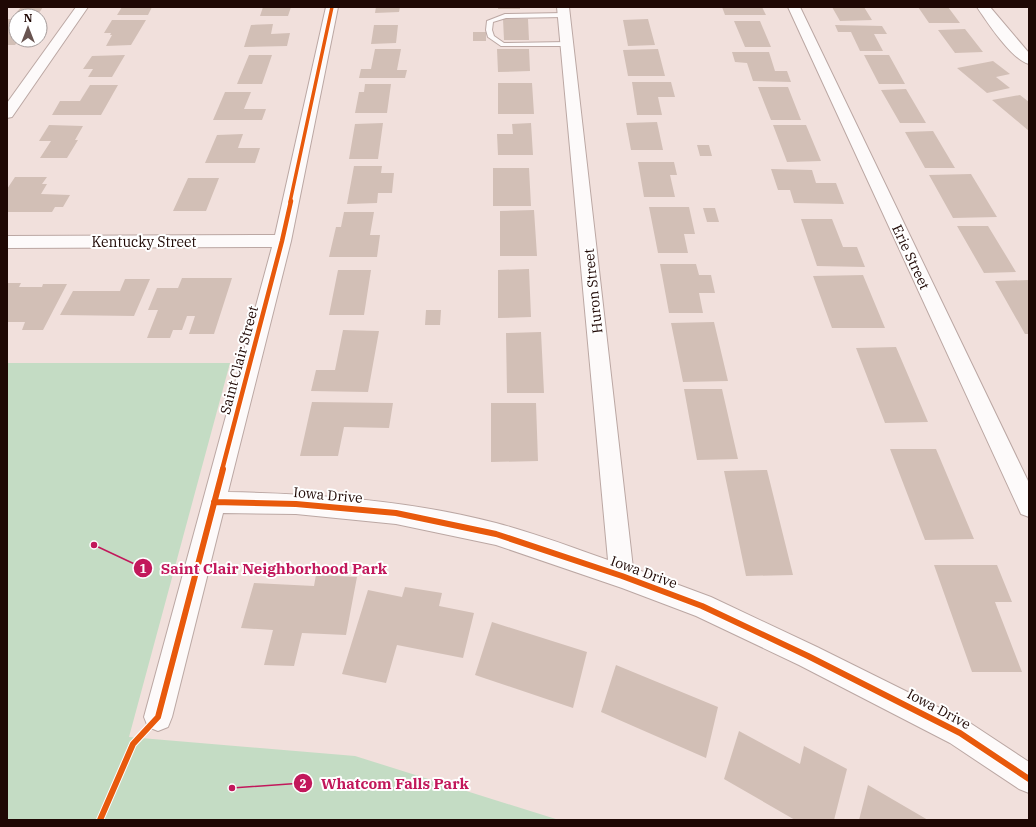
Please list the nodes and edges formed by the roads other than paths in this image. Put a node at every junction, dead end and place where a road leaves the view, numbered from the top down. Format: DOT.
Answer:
graph roads {
  1 [pos="82,7"];
  2 [pos="332,7"];
  3 [pos="794,7"];
  4 [pos="983,7"];
  5 [pos="564,11"];
  6 [pos="567,44"];
  7 [pos="1029,60"];
  8 [pos="7,114"];
  9 [pos="282,241"];
  10 [pos="7,242"];
  11 [pos="214,502"];
  12 [pos="1029,507"];
  13 [pos="622,576"];
  14 [pos="158,717"];
  15 [pos="1029,779"];
  1 -- 8 [label="street"];
  2 -- 9 [label="street, Saint Clair Street"];
  3 -- 12 [label="street, Erie Street"];
  4 -- 7 [label="street"];
  5 -- 6 [label="street, Huron Street"];
  5 -- 6 [label="lane"];
  6 -- 13 [label="street, Huron Street"];
  9 -- 10 [label="street, Kentucky Street"];
  9 -- 11 [label="street, Saint Clair Street"];
  11 -- 13 [label="street, Iowa Drive"];
  11 -- 14 [label="street, Saint Clair Street"];
  13 -- 15 [label="street, Iowa Drive"];
}
